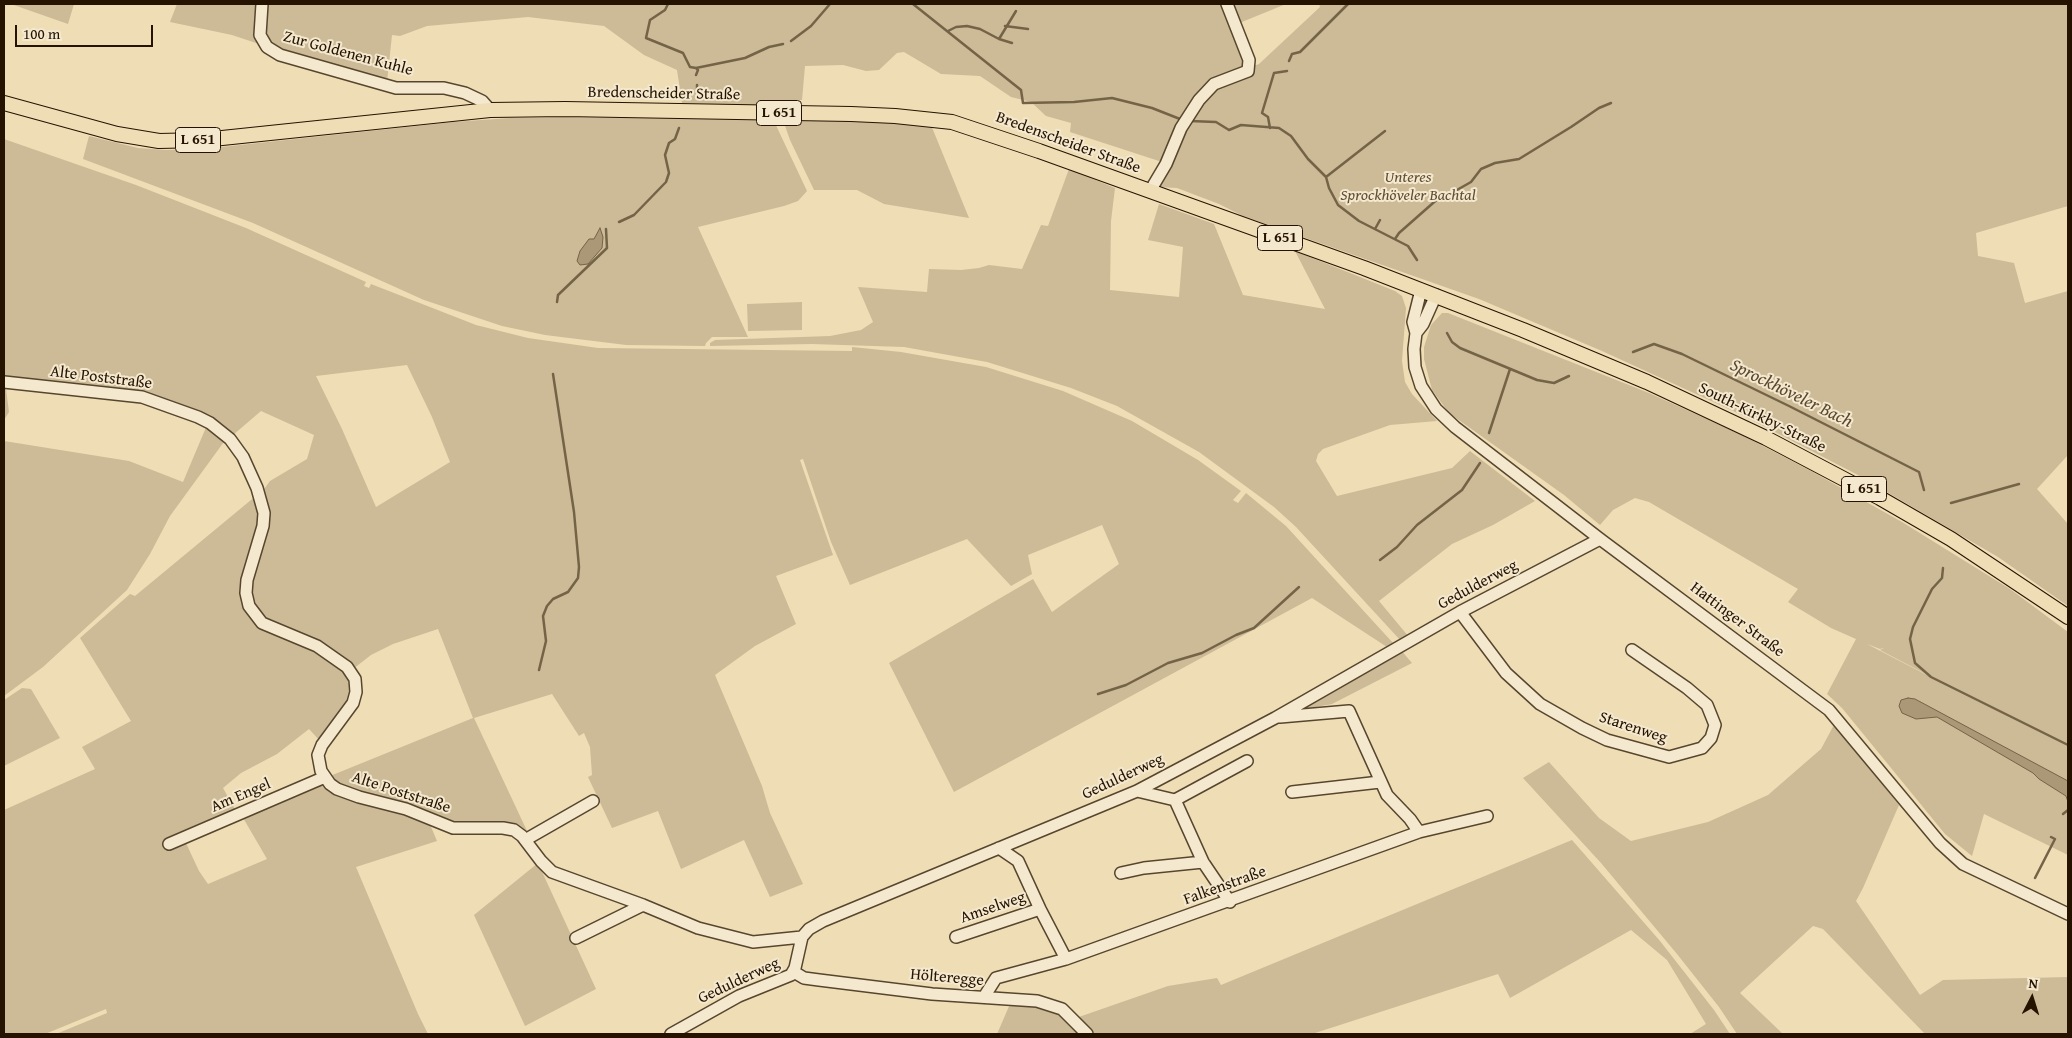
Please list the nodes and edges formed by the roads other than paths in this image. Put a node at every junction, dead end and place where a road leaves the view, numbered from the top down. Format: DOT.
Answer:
graph roads {
  1 [pos="262,4"];
  2 [pos="1227,4"];
  3 [pos="4,104"];
  4 [pos="490,110"];
  5 [pos="1150,191"];
  6 [pos="1421,290"];
  7 [pos="1436,296"];
  8 [pos="1416,333"];
  9 [pos="4,382"];
  10 [pos="1600,539"];
  11 [pos="1460,612"];
  12 [pos="2068,617"];
  13 [pos="1632,650"];
  14 [pos="1275,718"];
  15 [pos="1247,760"];
  16 [pos="325,778"];
  17 [pos="1380,782"];
  18 [pos="1137,791"];
  19 [pos="1292,792"];
  20 [pos="1175,800"];
  21 [pos="593,801"];
  22 [pos="1487,816"];
  23 [pos="1420,832"];
  24 [pos="525,840"];
  25 [pos="169,844"];
  26 [pos="1000,848"];
  27 [pos="1203,862"];
  28 [pos="1121,873"];
  29 [pos="1230,902"];
  30 [pos="644,904"];
  31 [pos="1040,909"];
  32 [pos="2068,914"];
  33 [pos="802,937"];
  34 [pos="956,937"];
  35 [pos="576,938"];
  36 [pos="1066,959"];
  37 [pos="794,972"];
  38 [pos="984,998"];
  39 [pos="671,1034"];
  40 [pos="1087,1034"];
  1 -- 4 [label="street, Zur Goldenen Kuhle"];
  2 -- 5 [label="street"];
  3 -- 4 [label="main road, Bredenscheider Straße / L 651"];
  4 -- 5 [label="main road, Bredenscheider Straße / L 651"];
  5 -- 6 [label="main road, Bredenscheider Straße / L 651"];
  6 -- 7 [label="main road, South-Kirkby-Straße / L 651"];
  6 -- 8 [label="street, Hattinger Straße"];
  7 -- 8 [label="street, Hattinger Straße"];
  7 -- 12 [label="main road, South-Kirkby-Straße / L 651"];
  8 -- 10 [label="street, Hattinger Straße"];
  9 -- 16 [label="street, Alte Poststraße"];
  10 -- 11 [label="street, Gedulderweg"];
  10 -- 32 [label="street, Hattinger Straße"];
  11 -- 13 [label="street, Starenweg"];
  11 -- 14 [label="street, Gedulderweg"];
  14 -- 17 [label="street"];
  14 -- 18 [label="street, Gedulderweg"];
  15 -- 20 [label="street"];
  16 -- 24 [label="street, Alte Poststraße"];
  16 -- 25 [label="street, Am Engel"];
  17 -- 19 [label="street"];
  17 -- 23 [label="street"];
  18 -- 20 [label="street"];
  18 -- 26 [label="street, Gedulderweg"];
  20 -- 27 [label="street"];
  21 -- 24 [label="street"];
  22 -- 23 [label="street, Falkenstraße"];
  23 -- 29 [label="street, Falkenstraße"];
  24 -- 30 [label="street, Alte Poststraße"];
  26 -- 31 [label="street, Amselweg"];
  26 -- 33 [label="street, Gedulderweg"];
  27 -- 28 [label="street"];
  27 -- 29 [label="street"];
  29 -- 36 [label="street, Falkenstraße"];
  30 -- 33 [label="street, Alte Poststraße"];
  30 -- 35 [label="street"];
  31 -- 34 [label="street, Amselweg"];
  31 -- 36 [label="street, Amselweg"];
  33 -- 37 [label="street, Gedulderweg"];
  36 -- 38 [label="street, Falkenstraße"];
  37 -- 38 [label="street, Hölteregge"];
  37 -- 39 [label="street, Gedulderweg"];
  38 -- 40 [label="street, Hölteregge"];
}
